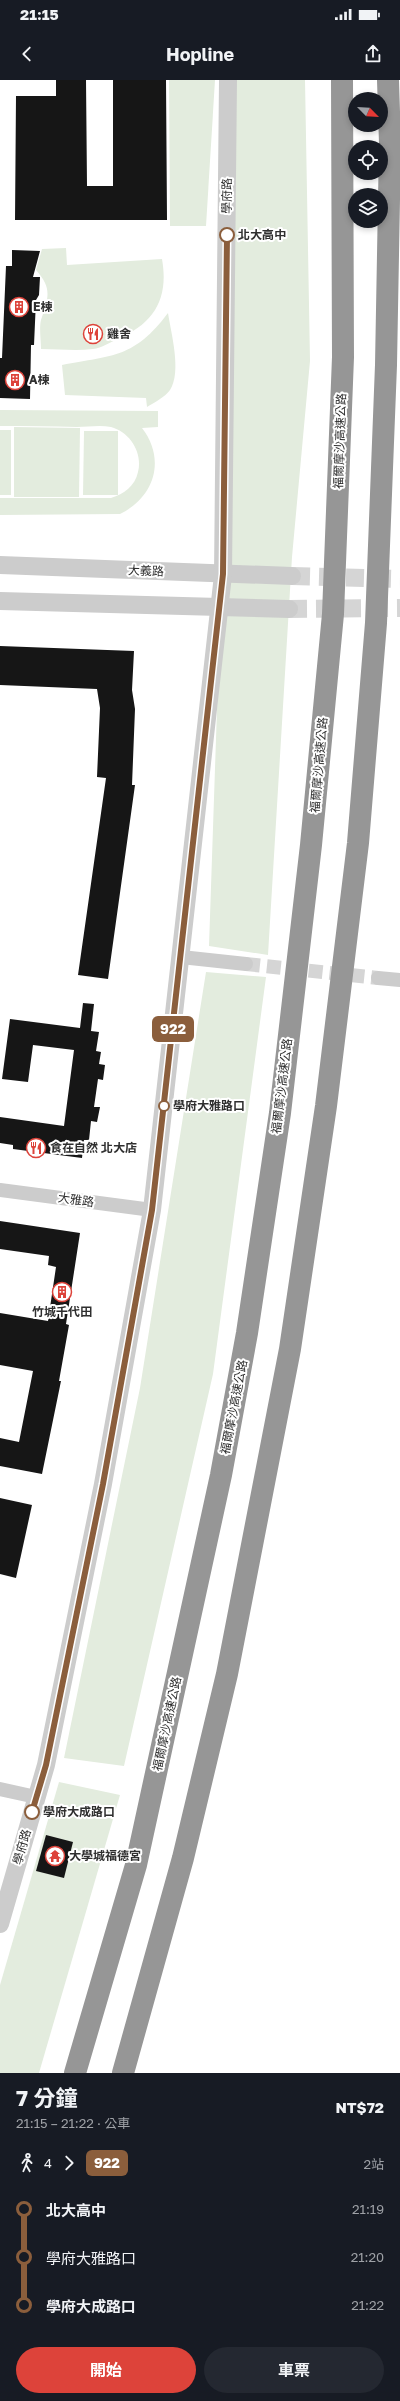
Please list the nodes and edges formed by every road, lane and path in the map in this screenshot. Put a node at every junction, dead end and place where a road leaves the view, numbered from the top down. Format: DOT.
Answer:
graph roads {
  1 [pos="228,80"];
  2 [pos="342,80"];
  3 [pos="388,80"];
  4 [pos="0,565"];
  5 [pos="223,574"];
  6 [pos="292,576"];
  7 [pos="0,601"];
  8 [pos="220,608"];
  9 [pos="288,609"];
  10 [pos="181,957"];
  11 [pos="246,964"];
  12 [pos="378,978"];
  13 [pos="400,980"];
  14 [pos="0,1190"];
  15 [pos="152,1210"];
  16 [pos="0,1789"];
  17 [pos="36,1797"];
  18 [pos="0,1924"];
  19 [pos="75,2073"];
  20 [pos="123,2073"];
  1 -- 5 [label="street, 學府路"];
  2 -- 19 [label="highway, 福爾摩沙高速公路"];
  3 -- 20 [label="highway"];
  4 -- 5 [label="street, 大義路"];
  5 -- 6 [label="street, 大義路"];
  5 -- 8 [label="street, 學府路"];
  7 -- 8 [label="street"];
  8 -- 9 [label="street"];
  8 -- 10 [label="street, 學府路"];
  10 -- 11 [label="street"];
  10 -- 15 [label="street, 學府路"];
  12 -- 13 [label="street"];
  14 -- 15 [label="street, 大雅路"];
  15 -- 17 [label="street, 學府路"];
  16 -- 17 [label="street"];
  17 -- 18 [label="street, 學府路"];
}
